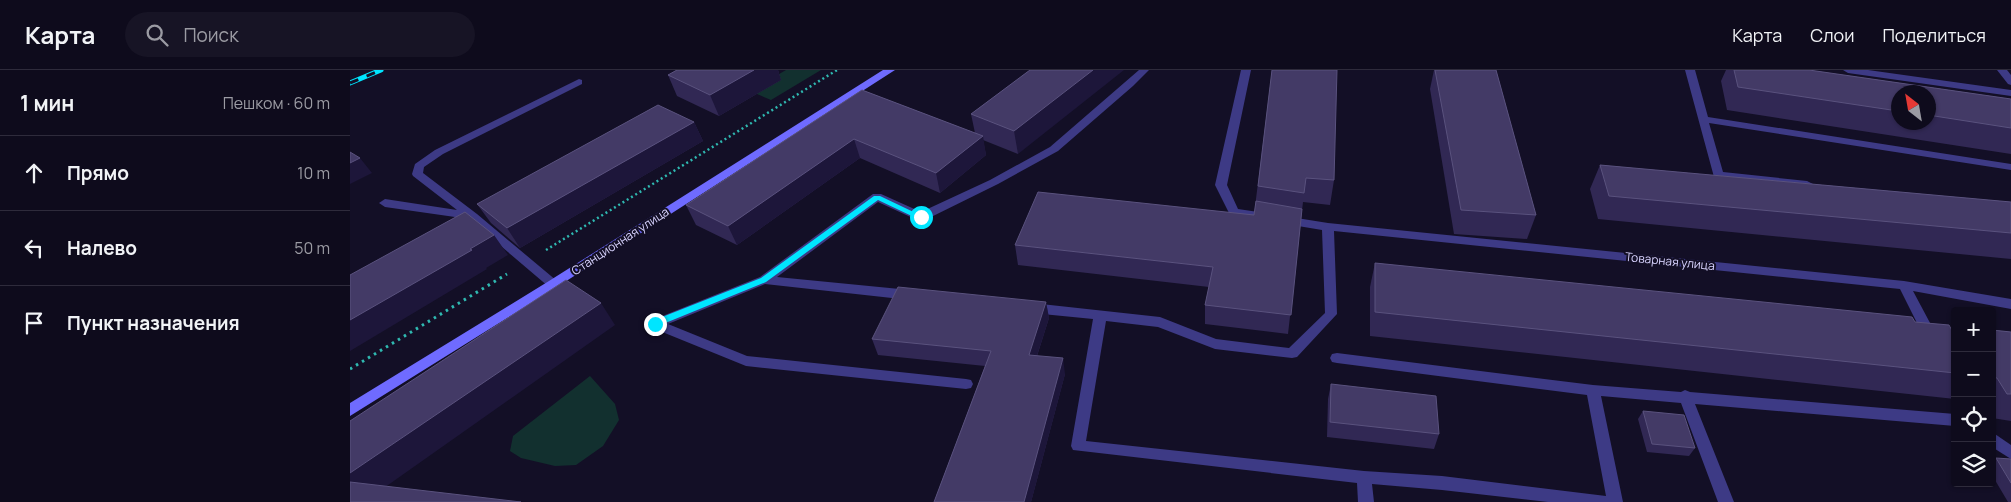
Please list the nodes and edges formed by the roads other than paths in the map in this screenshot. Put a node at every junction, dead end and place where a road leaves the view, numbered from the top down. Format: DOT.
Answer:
graph roads {
  1 [pos="890,70"];
  2 [pos="1144,70"];
  3 [pos="1246,70"];
  4 [pos="1690,70"];
  5 [pos="1848,70"];
  6 [pos="2002,70"];
  7 [pos="579,82"];
  8 [pos="2011,82"];
  9 [pos="2011,93"];
  10 [pos="1702,119"];
  11 [pos="2011,167"];
  12 [pos="1816,185"];
  13 [pos="385,204"];
  14 [pos="477,215"];
  15 [pos="457,226"];
  16 [pos="1328,227"];
  17 [pos="764,280"];
  18 [pos="553,284"];
  19 [pos="1904,285"];
  20 [pos="922,296"];
  21 [pos="2011,304"];
  22 [pos="1021,307"];
  23 [pos="1100,315"];
  24 [pos="1938,352"];
  25 [pos="1337,358"];
  26 [pos="966,384"];
  27 [pos="1593,390"];
  28 [pos="1685,396"];
  29 [pos="350,410"];
  30 [pos="1951,420"];
  31 [pos="1996,441"];
  32 [pos="2011,454"];
  33 [pos="1364,477"];
  34 [pos="1366,502"];
  35 [pos="1605,502"];
  36 [pos="1616,502"];
  37 [pos="1726,502"];
  1 -- 18 [label="main road, Станционная улица"];
  2 -- 17 [label="lane"];
  3 -- 16 [label="lane, Товарная улица"];
  4 -- 10 [label="lane"];
  5 -- 9 [label="lane"];
  6 -- 8 [label="lane"];
  7 -- 14 [label="lane"];
  10 -- 11 [label="lane"];
  10 -- 12 [label="lane"];
  13 -- 14 [label="lane"];
  14 -- 15 [label="lane"];
  14 -- 18 [label="lane"];
  16 -- 19 [label="lane, Товарная улица"];
  16 -- 23 [label="lane"];
  17 -- 20 [label="lane"];
  17 -- 26 [label="lane"];
  18 -- 29 [label="main road, Станционная улица"];
  19 -- 21 [label="lane, Товарная улица"];
  19 -- 24 [label="lane"];
  22 -- 23 [label="lane"];
  23 -- 33 [label="lane"];
  25 -- 27 [label="lane"];
  27 -- 28 [label="lane"];
  27 -- 36 [label="lane"];
  28 -- 30 [label="lane"];
  28 -- 37 [label="lane"];
  31 -- 32 [label="lane"];
  33 -- 34 [label="lane"];
  33 -- 35 [label="lane"];
}
